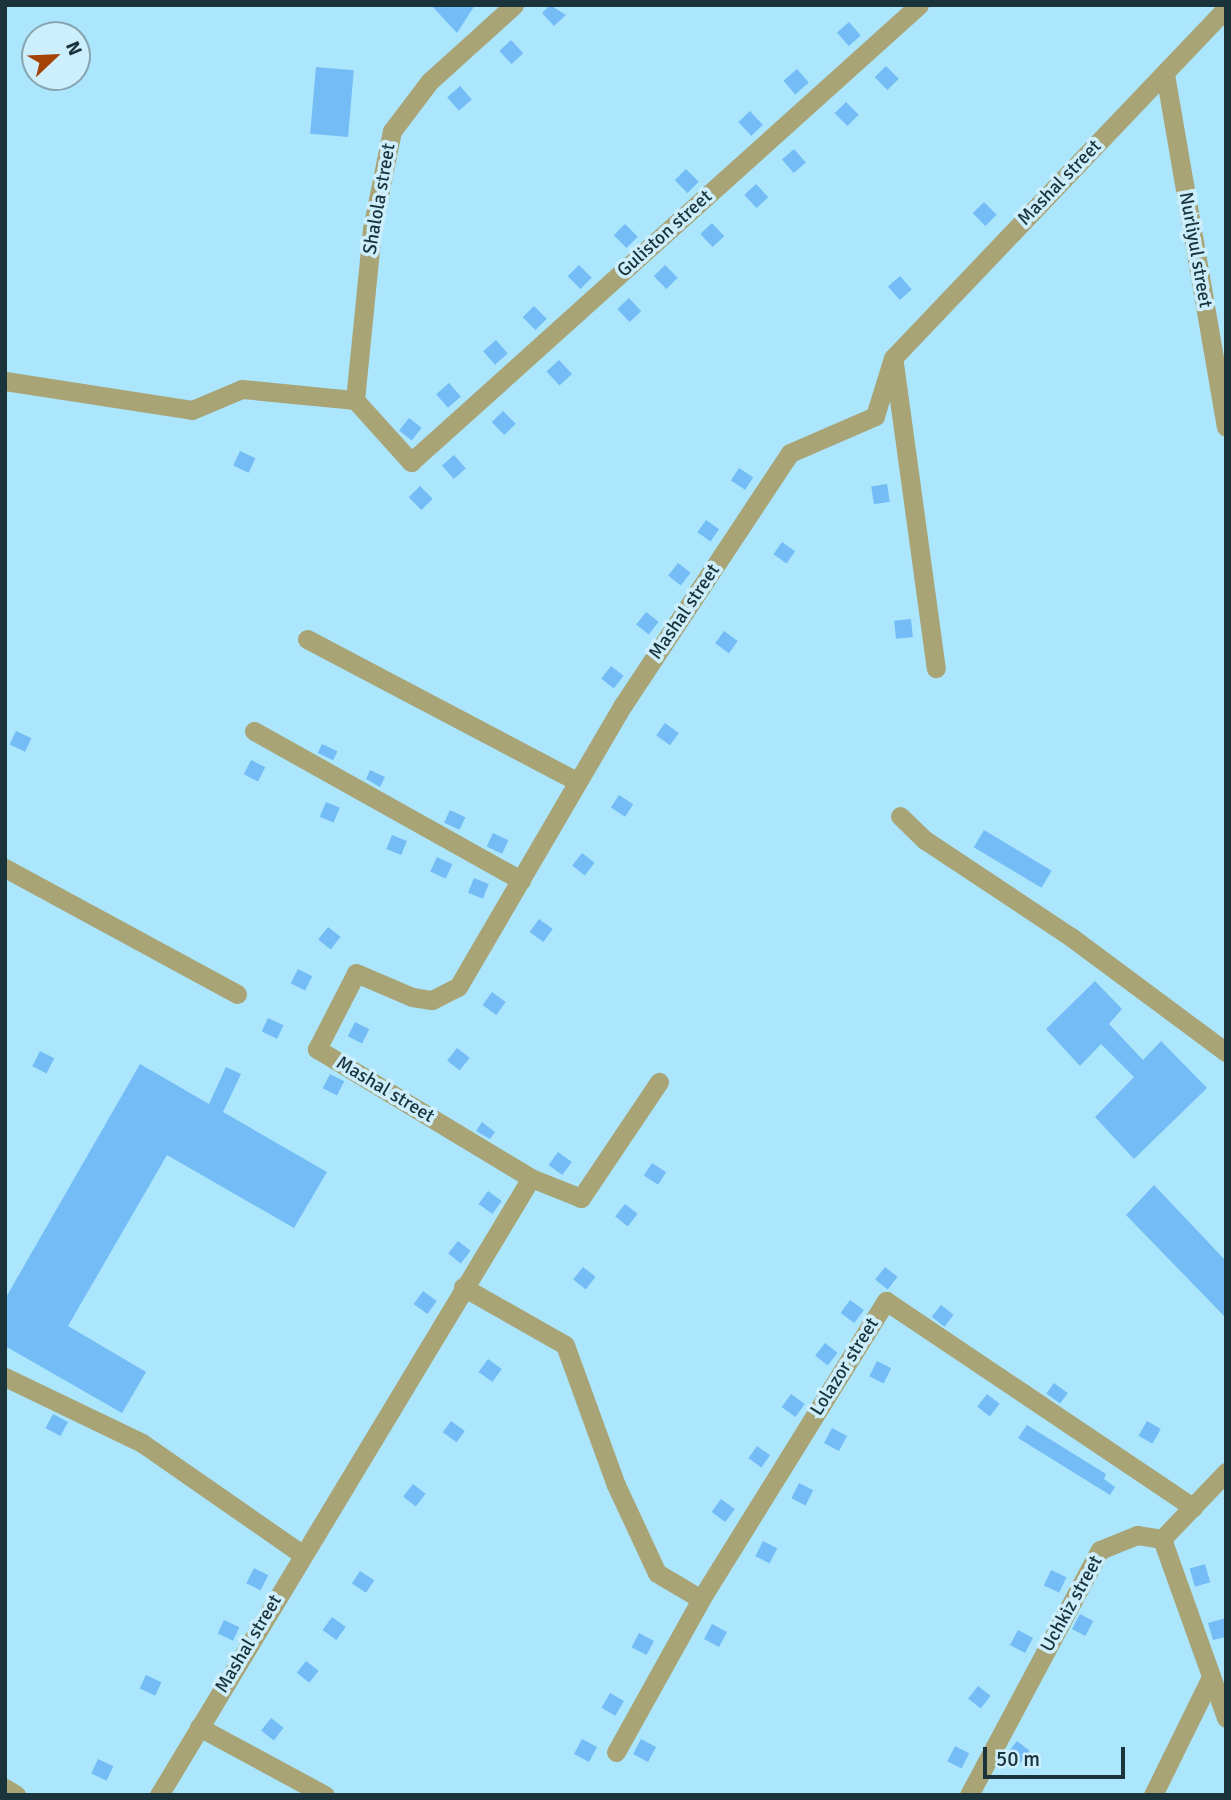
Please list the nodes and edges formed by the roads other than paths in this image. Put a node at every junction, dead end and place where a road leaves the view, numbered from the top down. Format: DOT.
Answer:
graph roads {
  1 [pos="514,5"];
  2 [pos="919,5"];
  3 [pos="1226,8"];
  4 [pos="1165,74"];
  5 [pos="893,358"];
  6 [pos="1221,371"];
  7 [pos="5,381"];
  8 [pos="355,400"];
  9 [pos="1226,427"];
  10 [pos="307,639"];
  11 [pos="936,668"];
  12 [pos="254,731"];
  13 [pos="578,782"];
  14 [pos="900,816"];
  15 [pos="5,868"];
  16 [pos="522,880"];
  17 [pos="237,995"];
  18 [pos="1226,1052"];
  19 [pos="659,1082"];
  20 [pos="531,1178"];
  21 [pos="463,1287"];
  22 [pos="5,1377"];
  23 [pos="1226,1472"];
  24 [pos="1194,1507"];
  25 [pos="1162,1539"];
  26 [pos="303,1555"];
  27 [pos="701,1598"];
  28 [pos="1212,1677"];
  29 [pos="1226,1718"];
  30 [pos="199,1727"];
  31 [pos="616,1752"];
  32 [pos="5,1788"];
  33 [pos="16,1795"];
  34 [pos="159,1795"];
  35 [pos="325,1795"];
  36 [pos="969,1795"];
  37 [pos="1153,1795"];
  1 -- 8 [label="street, Shalola street"];
  2 -- 8 [label="street, Guliston street"];
  3 -- 4 [label="street, Mashal street"];
  4 -- 5 [label="street, Mashal street"];
  4 -- 6 [label="street, Nurliyul street"];
  5 -- 11 [label="street"];
  5 -- 13 [label="street, Mashal street"];
  6 -- 9 [label="street, Nurliyul street"];
  7 -- 8 [label="street"];
  10 -- 13 [label="street"];
  12 -- 16 [label="street"];
  13 -- 16 [label="street, Mashal street"];
  14 -- 18 [label="street"];
  15 -- 17 [label="street"];
  16 -- 20 [label="street, Mashal street"];
  19 -- 20 [label="street"];
  20 -- 21 [label="street, Mashal street"];
  21 -- 26 [label="street, Mashal street"];
  21 -- 27 [label="street"];
  22 -- 26 [label="street"];
  23 -- 24 [label="street"];
  24 -- 25 [label="street"];
  24 -- 27 [label="street, Lolazor street"];
  25 -- 28 [label="street"];
  25 -- 36 [label="street, Uchkiz street"];
  26 -- 30 [label="street, Mashal street"];
  27 -- 31 [label="street, Lolazor street"];
  28 -- 29 [label="street"];
  28 -- 37 [label="street"];
  30 -- 34 [label="street, Mashal street"];
  30 -- 35 [label="street"];
  32 -- 33 [label="street"];
}
